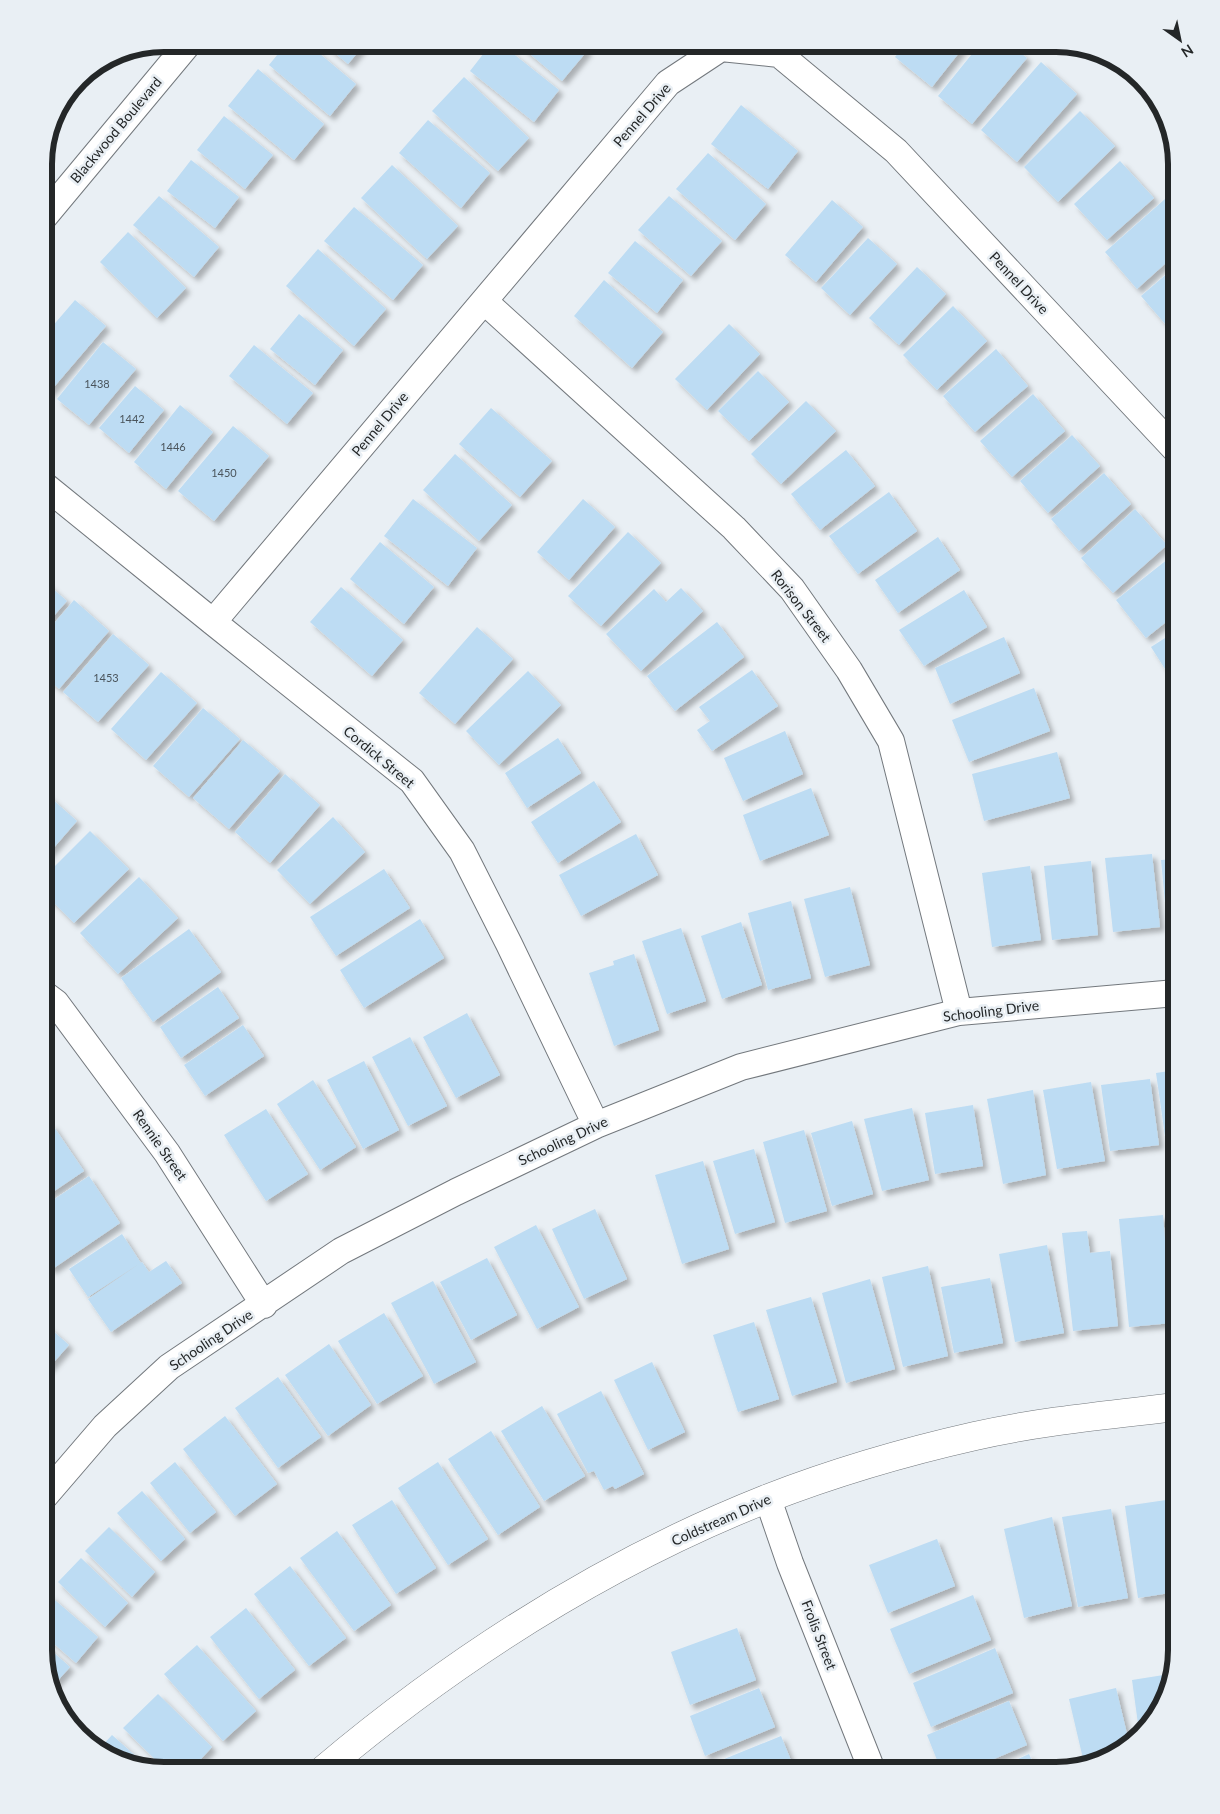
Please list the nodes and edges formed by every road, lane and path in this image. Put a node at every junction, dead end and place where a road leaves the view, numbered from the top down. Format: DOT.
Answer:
graph roads {
  1 [pos="181,52"];
  2 [pos="715,53"];
  3 [pos="766,53"];
  4 [pos="53,206"];
  5 [pos="484,301"];
  6 [pos="1168,441"];
  7 [pos="53,492"];
  8 [pos="212,622"];
  9 [pos="1168,994"];
  10 [pos="52,1001"];
  11 [pos="959,1012"];
  12 [pos="596,1125"];
  13 [pos="264,1305"];
  14 [pos="1168,1408"];
  15 [pos="52,1488"];
  16 [pos="768,1499"];
  17 [pos="335,1761"];
  18 [pos="869,1762"];
  1 -- 4 [label="street, Blackwood Boulevard"];
  2 -- 5 [label="street, Pennel Drive"];
  3 -- 6 [label="street, Pennel Drive"];
  5 -- 8 [label="street, Pennel Drive"];
  5 -- 11 [label="street, Rorison Street"];
  7 -- 8 [label="street, Cordick Street"];
  8 -- 12 [label="street, Cordick Street"];
  9 -- 11 [label="street, Schooling Drive"];
  10 -- 13 [label="street, Rennie Street"];
  11 -- 12 [label="street, Schooling Drive"];
  12 -- 13 [label="street, Schooling Drive"];
  13 -- 15 [label="street, Schooling Drive"];
  14 -- 16 [label="street, Coldstream Drive"];
  16 -- 17 [label="street, Coldstream Drive"];
  16 -- 18 [label="street, Frolis Street"];
}
